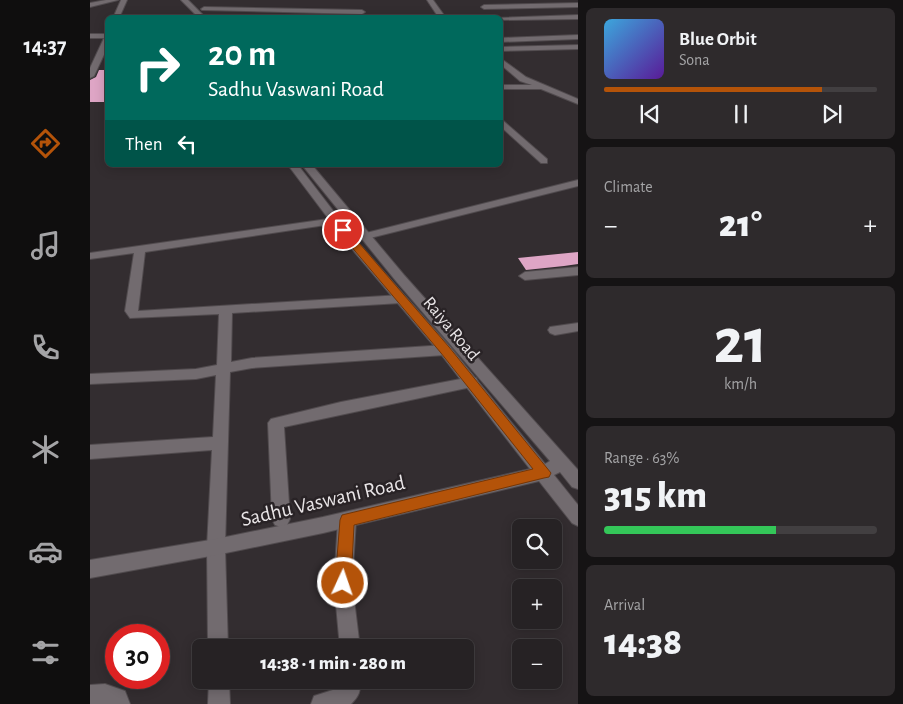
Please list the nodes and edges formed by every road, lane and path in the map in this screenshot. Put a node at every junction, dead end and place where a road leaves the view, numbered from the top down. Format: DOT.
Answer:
graph roads {
  1 [pos="115,0"];
  2 [pos="124,0"];
  3 [pos="174,0"];
  4 [pos="184,0"];
  5 [pos="210,0"];
  6 [pos="430,0"];
  7 [pos="477,0"];
  8 [pos="522,0"];
  9 [pos="90,5"];
  10 [pos="578,5"];
  11 [pos="530,8"];
  12 [pos="486,9"];
  13 [pos="578,9"];
  14 [pos="283,11"];
  15 [pos="362,12"];
  16 [pos="202,13"];
  17 [pos="117,15"];
  18 [pos="190,15"];
  19 [pos="440,15"];
  20 [pos="491,15"];
  21 [pos="578,17"];
  22 [pos="503,18"];
  23 [pos="578,32"];
  24 [pos="90,36"];
  25 [pos="505,36"];
  26 [pos="105,37"];
  27 [pos="578,37"];
  28 [pos="578,47"];
  29 [pos="503,49"];
  30 [pos="104,50"];
  31 [pos="90,55"];
  32 [pos="503,62"];
  33 [pos="90,75"];
  34 [pos="503,87"];
  35 [pos="544,88"];
  36 [pos="578,102"];
  37 [pos="503,124"];
  38 [pos="544,161"];
  39 [pos="294,167"];
  40 [pos="309,167"];
  41 [pos="578,183"];
  42 [pos="335,221"];
  43 [pos="364,236"];
  44 [pos="350,240"];
  45 [pos="140,249"];
  46 [pos="90,256"];
  47 [pos="578,271"];
  48 [pos="525,276"];
  49 [pos="401,299"];
  50 [pos="226,309"];
  51 [pos="578,327"];
  52 [pos="555,330"];
  53 [pos="445,350"];
  54 [pos="224,368"];
  55 [pos="90,379"];
  56 [pos="471,382"];
  57 [pos="221,443"];
  58 [pos="90,452"];
  59 [pos="562,463"];
  60 [pos="544,473"];
  61 [pos="578,482"];
  62 [pos="578,518"];
  63 [pos="281,519"];
  64 [pos="347,520"];
  65 [pos="216,547"];
  66 [pos="90,569"];
  67 [pos="218,639"];
  68 [pos="349,639"];
  69 [pos="219,689"];
  70 [pos="350,689"];
  71 [pos="90,696"];
  72 [pos="120,704"];
  73 [pos="219,704"];
  74 [pos="322,704"];
  1 -- 9 [label="street"];
  2 -- 17 [label="street"];
  3 -- 18 [label="street"];
  4 -- 16 [label="street"];
  5 -- 16 [label="street"];
  6 -- 19 [label="street"];
  7 -- 12 [label="street"];
  8 -- 11 [label="street"];
  10 -- 11 [label="street"];
  11 -- 12 [label="street"];
  11 -- 13 [label="street"];
  12 -- 20 [label="street"];
  14 -- 15 [label="street"];
  14 -- 16 [label="street"];
  21 -- 22 [label="street"];
  23 -- 25 [label="street"];
  24 -- 26 [label="street"];
  25 -- 27 [label="street"];
  28 -- 29 [label="street"];
  30 -- 31 [label="street"];
  30 -- 33 [label="street"];
  32 -- 35 [label="street"];
  34 -- 35 [label="street"];
  35 -- 36 [label="street"];
  37 -- 38 [label="street"];
  39 -- 42 [label="street, Raiya Road"];
  40 -- 43 [label="street, Raiya Road"];
  41 -- 43 [label="street"];
  42 -- 44 [label="street, Raiya Road"];
  42 -- 45 [label="street"];
  43 -- 44 [label="street"];
  43 -- 59 [label="street, Raiya Road"];
  44 -- 49 [label="street, Raiya Road"];
  45 -- 46 [label="street"];
  45 -- 50 [label="street"];
  47 -- 48 [label="street"];
  49 -- 50 [label="street"];
  49 -- 53 [label="street, Raiya Road"];
  50 -- 54 [label="street"];
  51 -- 52 [label="street"];
  53 -- 54 [label="street"];
  53 -- 56 [label="street, Raiya Road"];
  54 -- 55 [label="street"];
  54 -- 57 [label="street"];
  56 -- 60 [label="street, Raiya Road"];
  56 -- 63 [label="street"];
  57 -- 58 [label="street"];
  57 -- 65 [label="street"];
  59 -- 60 [label="street, Sadhu Vaswani Road"];
  59 -- 61 [label="street, Raiya Road"];
  60 -- 62 [label="street, Raiya Road"];
  60 -- 64 [label="street, Sadhu Vaswani Road"];
  64 -- 65 [label="street, Sadhu Vaswani Road"];
  64 -- 68 [label="street"];
  65 -- 66 [label="street, Sadhu Vaswani Road"];
  65 -- 67 [label="street"];
  69 -- 73 [label="street"];
  70 -- 74 [label="street"];
  71 -- 72 [label="street"];
}
